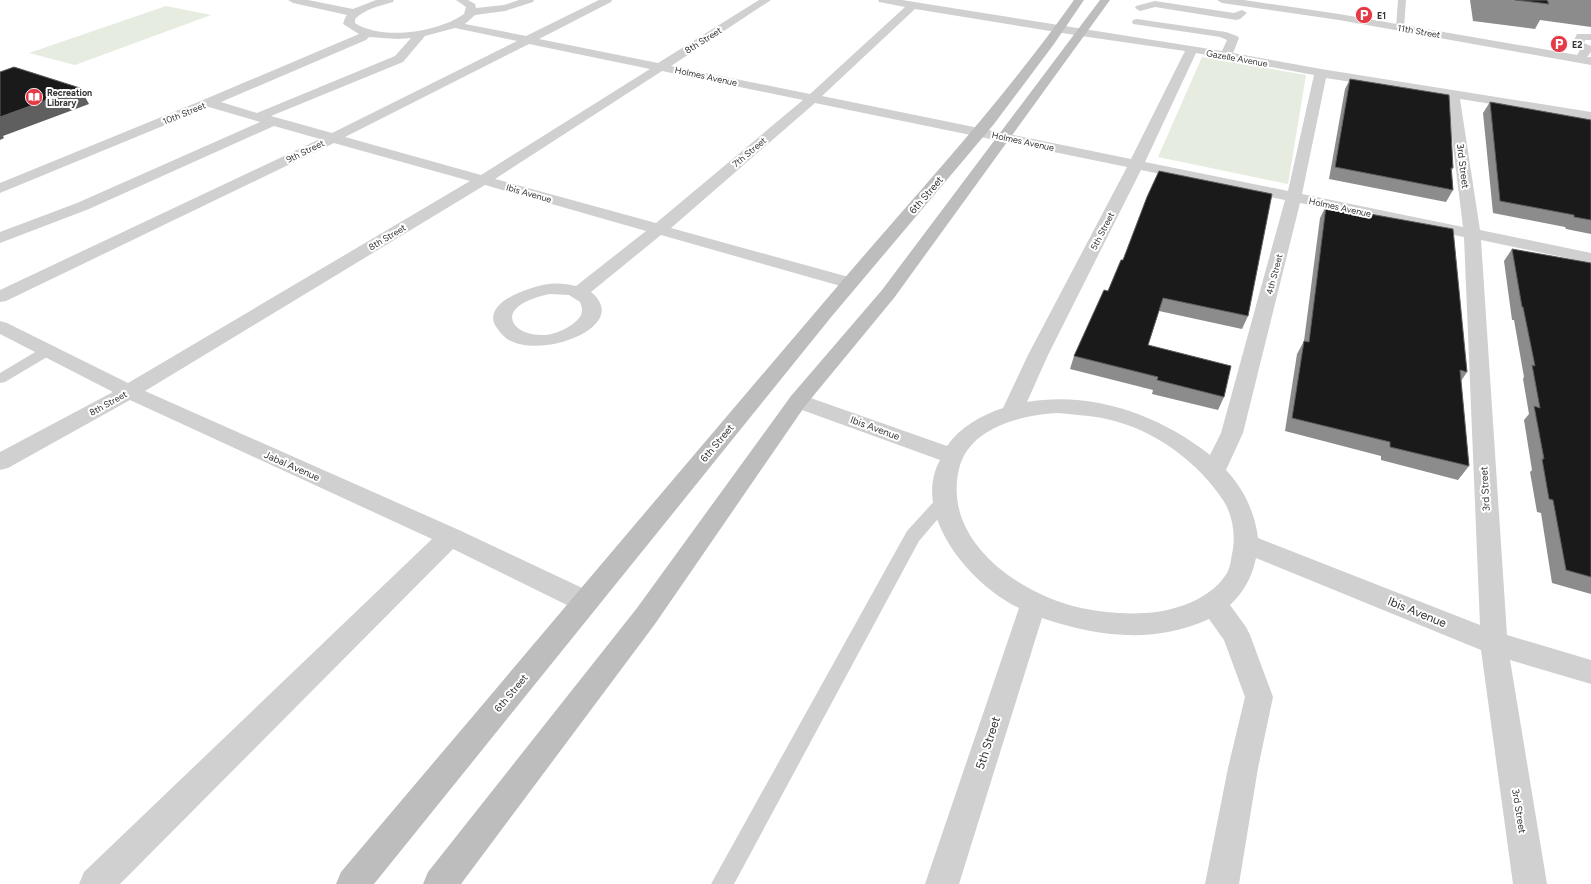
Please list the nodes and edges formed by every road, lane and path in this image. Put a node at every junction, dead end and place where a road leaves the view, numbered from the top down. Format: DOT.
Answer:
graph roads {
  1 [pos="293,0"];
  2 [pos="389,0"];
  3 [pos="461,0"];
  4 [pos="529,0"];
  5 [pos="607,0"];
  6 [pos="766,0"];
  7 [pos="883,0"];
  8 [pos="1079,0"];
  9 [pos="1105,0"];
  10 [pos="1222,0"];
  11 [pos="1402,0"];
  12 [pos="1257,3"];
  13 [pos="913,4"];
  14 [pos="355,12"];
  15 [pos="472,12"];
  16 [pos="1236,16"];
  17 [pos="1137,22"];
  18 [pos="455,25"];
  19 [pos="1400,28"];
  20 [pos="1059,30"];
  21 [pos="366,33"];
  22 [pos="422,33"];
  23 [pos="1081,33"];
  24 [pos="1591,37"];
  25 [pos="530,40"];
  26 [pos="1192,49"];
  27 [pos="1226,56"];
  28 [pos="1586,60"];
  29 [pos="661,67"];
  30 [pos="1321,73"];
  31 [pos="1453,94"];
  32 [pos="813,98"];
  33 [pos="208,103"];
  34 [pos="1591,116"];
  35 [pos="258,117"];
  36 [pos="273,121"];
  37 [pos="980,133"];
  38 [pos="1003,137"];
  39 [pos="333,138"];
  40 [pos="1136,165"];
  41 [pos="483,180"];
  42 [pos="0,188"];
  43 [pos="1294,197"];
  44 [pos="659,229"];
  45 [pos="1472,234"];
  46 [pos="0,238"];
  47 [pos="1591,258"];
  48 [pos="850,283"];
  49 [pos="579,293"];
  50 [pos="0,297"];
  51 [pos="0,327"];
  52 [pos="47,351"];
  53 [pos="0,378"];
  54 [pos="129,392"];
  55 [pos="798,401"];
  56 [pos="1012,412"];
  57 [pos="952,456"];
  58 [pos="0,462"];
  59 [pos="1214,471"];
  60 [pos="948,514"];
  61 [pos="450,537"];
  62 [pos="1246,544"];
  63 [pos="586,602"];
  64 [pos="1034,603"];
  65 [pos="1212,603"];
  66 [pos="1494,643"];
  67 [pos="1591,672"];
  68 [pos="96,884"];
  69 [pos="353,884"];
  70 [pos="440,884"];
  71 [pos="722,884"];
  72 [pos="942,884"];
  73 [pos="1222,884"];
  74 [pos="1530,884"];
  1 -- 14 [label="street"];
  2 -- 14 [label="street"];
  3 -- 15 [label="street"];
  4 -- 15 [label="street"];
  5 -- 25 [label="street, 9th Street"];
  6 -- 29 [label="street, 8th Street"];
  7 -- 13 [label="street, Gazelle Avenue"];
  8 -- 20 [label="main road, 6th Street"];
  9 -- 23 [label="main road"];
  10 -- 12 [label="street, 11th Street"];
  11 -- 19 [label="lane"];
  12 -- 16 [label="street"];
  12 -- 19 [label="street, 11th Street"];
  13 -- 20 [label="street, Gazelle Avenue"];
  13 -- 32 [label="street, 7th Street"];
  14 -- 21 [label="street"];
  15 -- 18 [label="street"];
  16 -- 16 [label="street"];
  17 -- 27 [label="street"];
  18 -- 22 [label="street"];
  18 -- 25 [label="street, Holmes Avenue"];
  19 -- 28 [label="street, 11th Street"];
  20 -- 23 [label="street, Gazelle Avenue"];
  20 -- 37 [label="main road, 6th Street"];
  21 -- 22 [label="street"];
  21 -- 33 [label="street, 10th Street"];
  22 -- 35 [label="street"];
  23 -- 26 [label="street, Gazelle Avenue"];
  23 -- 38 [label="main road"];
  24 -- 28 [label="street"];
  25 -- 29 [label="street, Holmes Avenue"];
  25 -- 39 [label="street, 9th Street"];
  26 -- 27 [label="street, Gazelle Avenue"];
  26 -- 40 [label="street, 5th Street"];
  27 -- 30 [label="street, Gazelle Avenue"];
  29 -- 32 [label="street, Holmes Avenue"];
  29 -- 41 [label="street, 8th Street"];
  30 -- 31 [label="street, Gazelle Avenue"];
  30 -- 43 [label="street, 4th Street"];
  31 -- 34 [label="street, Gazelle Avenue"];
  31 -- 45 [label="street, 3rd Street"];
  32 -- 37 [label="street, Holmes Avenue"];
  32 -- 44 [label="street, 7th Street"];
  33 -- 35 [label="street, Ibis Avenue"];
  33 -- 42 [label="street, 10th Street"];
  35 -- 36 [label="street, Ibis Avenue"];
  36 -- 39 [label="street, Ibis Avenue"];
  36 -- 46 [label="street"];
  37 -- 38 [label="street, Holmes Avenue"];
  37 -- 48 [label="main road, 6th Street"];
  38 -- 40 [label="street, Holmes Avenue"];
  38 -- 55 [label="main road"];
  39 -- 41 [label="street, Ibis Avenue"];
  39 -- 50 [label="street, 9th Street"];
  40 -- 43 [label="street, Holmes Avenue"];
  40 -- 56 [label="street, 5th Street"];
  41 -- 44 [label="street, Ibis Avenue"];
  41 -- 54 [label="street, 8th Street"];
  43 -- 45 [label="street, Holmes Avenue"];
  43 -- 59 [label="street, 4th Street"];
  44 -- 48 [label="street, Ibis Avenue"];
  44 -- 49 [label="street, 7th Street"];
  45 -- 47 [label="street, Holmes Avenue"];
  45 -- 66 [label="street, 3rd Street"];
  48 -- 63 [label="main road, 6th Street"];
  51 -- 52 [label="street, Jabal Avenue"];
  52 -- 53 [label="lane"];
  52 -- 54 [label="street, Jabal Avenue"];
  54 -- 58 [label="street, 8th Street"];
  54 -- 61 [label="street, Jabal Avenue"];
  55 -- 57 [label="street, Ibis Avenue"];
  55 -- 70 [label="main road"];
  56 -- 57 [label="street"];
  56 -- 59 [label="street"];
  57 -- 60 [label="street"];
  59 -- 62 [label="street"];
  60 -- 64 [label="street"];
  60 -- 71 [label="lane"];
  61 -- 63 [label="street, Jabal Avenue"];
  61 -- 68 [label="street"];
  62 -- 65 [label="street"];
  62 -- 66 [label="street, Ibis Avenue"];
  63 -- 69 [label="main road, 6th Street"];
  64 -- 65 [label="street"];
  64 -- 72 [label="street, 5th Street"];
  65 -- 73 [label="street"];
  66 -- 67 [label="street, Ibis Avenue"];
  66 -- 74 [label="street, 3rd Street"];
}
